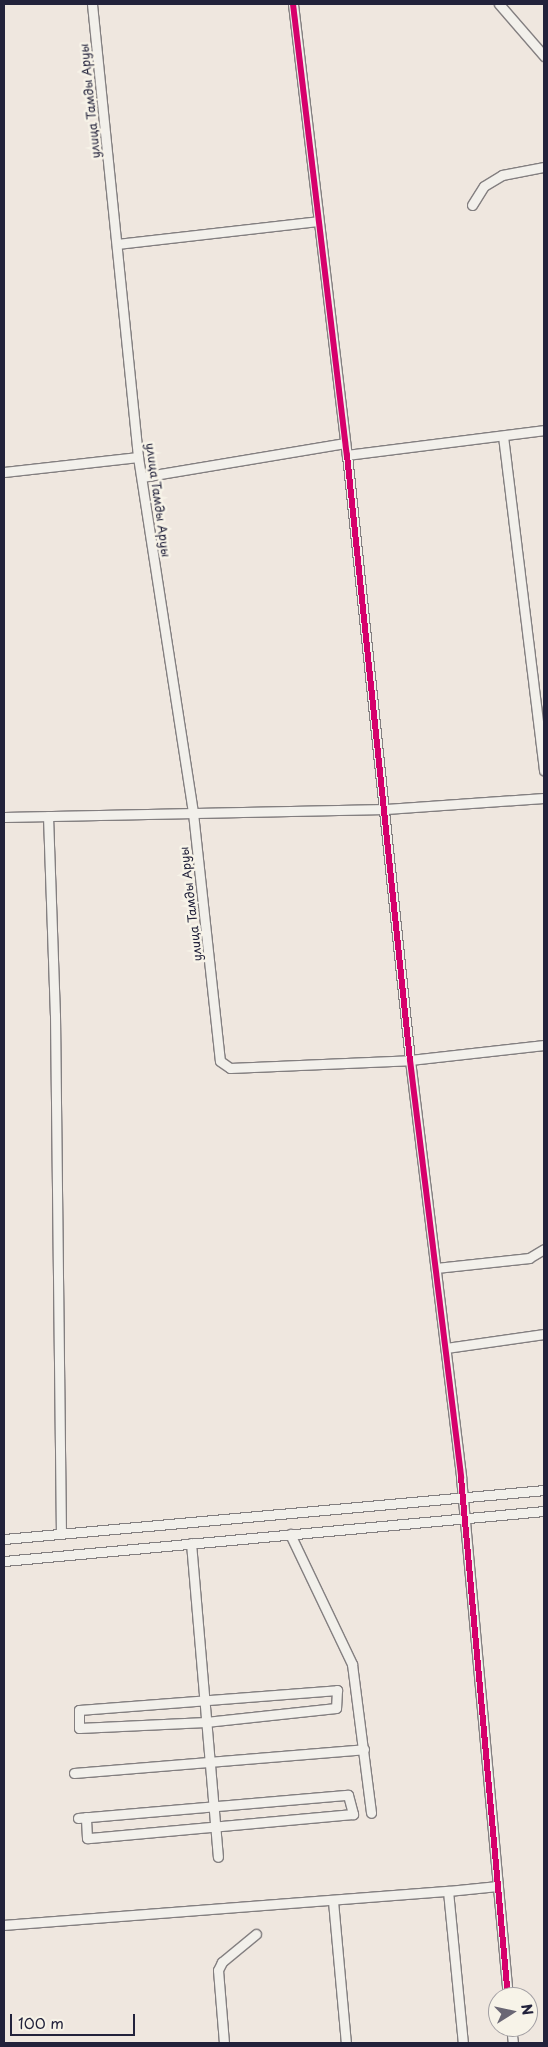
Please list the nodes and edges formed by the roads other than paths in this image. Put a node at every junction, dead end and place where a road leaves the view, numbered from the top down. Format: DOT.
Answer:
graph roads {
  1 [pos="92,4"];
  2 [pos="293,4"];
  3 [pos="499,4"];
  4 [pos="544,56"];
  5 [pos="544,168"];
  6 [pos="472,205"];
  7 [pos="318,222"];
  8 [pos="117,244"];
  9 [pos="544,430"];
  10 [pos="503,436"];
  11 [pos="346,443"];
  12 [pos="347,455"];
  13 [pos="138,457"];
  14 [pos="4,472"];
  15 [pos="142,476"];
  16 [pos="544,770"];
  17 [pos="544,798"];
  18 [pos="386,809"];
  19 [pos="193,813"];
  20 [pos="48,816"];
  21 [pos="4,817"];
  22 [pos="544,1044"];
  23 [pos="410,1060"];
  24 [pos="544,1249"];
  25 [pos="436,1268"];
  26 [pos="544,1334"];
  27 [pos="446,1348"];
  28 [pos="461,1478"];
  29 [pos="544,1490"];
  30 [pos="483,1496"];
  31 [pos="464,1498"];
  32 [pos="445,1499"];
  33 [pos="544,1511"];
  34 [pos="466,1518"];
  35 [pos="61,1534"];
  36 [pos="290,1534"];
  37 [pos="4,1539"];
  38 [pos="190,1543"];
  39 [pos="4,1561"];
  40 [pos="204,1701"];
  41 [pos="206,1722"];
  42 [pos="364,1749"];
  43 [pos="209,1762"];
  44 [pos="74,1773"];
  45 [pos="214,1806"];
  46 [pos="371,1814"];
  47 [pos="215,1827"];
  48 [pos="218,1856"];
  49 [pos="498,1886"];
  50 [pos="448,1891"];
  51 [pos="333,1901"];
  52 [pos="4,1925"];
  53 [pos="256,1934"];
  54 [pos="507,1987"];
  55 [pos="224,2043"];
  56 [pos="346,2043"];
  57 [pos="463,2043"];
  1 -- 8 [label="street, улица Тамды Аруы"];
  2 -- 7 [label="street"];
  3 -- 4 [label="street"];
  5 -- 6 [label="street"];
  7 -- 8 [label="street"];
  7 -- 11 [label="street"];
  8 -- 13 [label="street, улица Тамды Аруы"];
  9 -- 10 [label="street"];
  10 -- 12 [label="street"];
  10 -- 16 [label="street"];
  11 -- 12 [label="street"];
  11 -- 15 [label="street"];
  12 -- 18 [label="street"];
  13 -- 14 [label="street"];
  13 -- 15 [label="street, улица Тамды Аруы"];
  15 -- 19 [label="street, улица Тамды Аруы"];
  17 -- 18 [label="street"];
  18 -- 19 [label="street"];
  18 -- 23 [label="street"];
  19 -- 20 [label="street"];
  19 -- 23 [label="street, улица Тамды Аруы"];
  20 -- 21 [label="street"];
  20 -- 35 [label="street"];
  22 -- 23 [label="street"];
  23 -- 25 [label="street"];
  24 -- 25 [label="street"];
  25 -- 27 [label="street"];
  26 -- 27 [label="street"];
  27 -- 28 [label="street"];
  28 -- 30 [label="street"];
  28 -- 31 [label="street"];
  28 -- 32 [label="street"];
  29 -- 30 [label="street"];
  30 -- 31 [label="street"];
  31 -- 32 [label="street"];
  31 -- 34 [label="street"];
  32 -- 35 [label="street"];
  33 -- 34 [label="street"];
  34 -- 36 [label="street"];
  34 -- 49 [label="street"];
  35 -- 37 [label="street"];
  36 -- 38 [label="street"];
  36 -- 42 [label="street"];
  38 -- 39 [label="street"];
  38 -- 40 [label="street"];
  40 -- 41 [label="street"];
  40 -- 41 [label="street"];
  40 -- 41 [label="street"];
  41 -- 43 [label="street"];
  42 -- 43 [label="street"];
  42 -- 46 [label="street"];
  43 -- 44 [label="street"];
  43 -- 45 [label="street"];
  45 -- 47 [label="street"];
  45 -- 47 [label="street"];
  45 -- 47 [label="street"];
  47 -- 48 [label="street"];
  49 -- 50 [label="street"];
  49 -- 54 [label="street"];
  50 -- 51 [label="street"];
  50 -- 57 [label="street"];
  51 -- 52 [label="street"];
  51 -- 56 [label="street"];
  53 -- 55 [label="street"];
}
